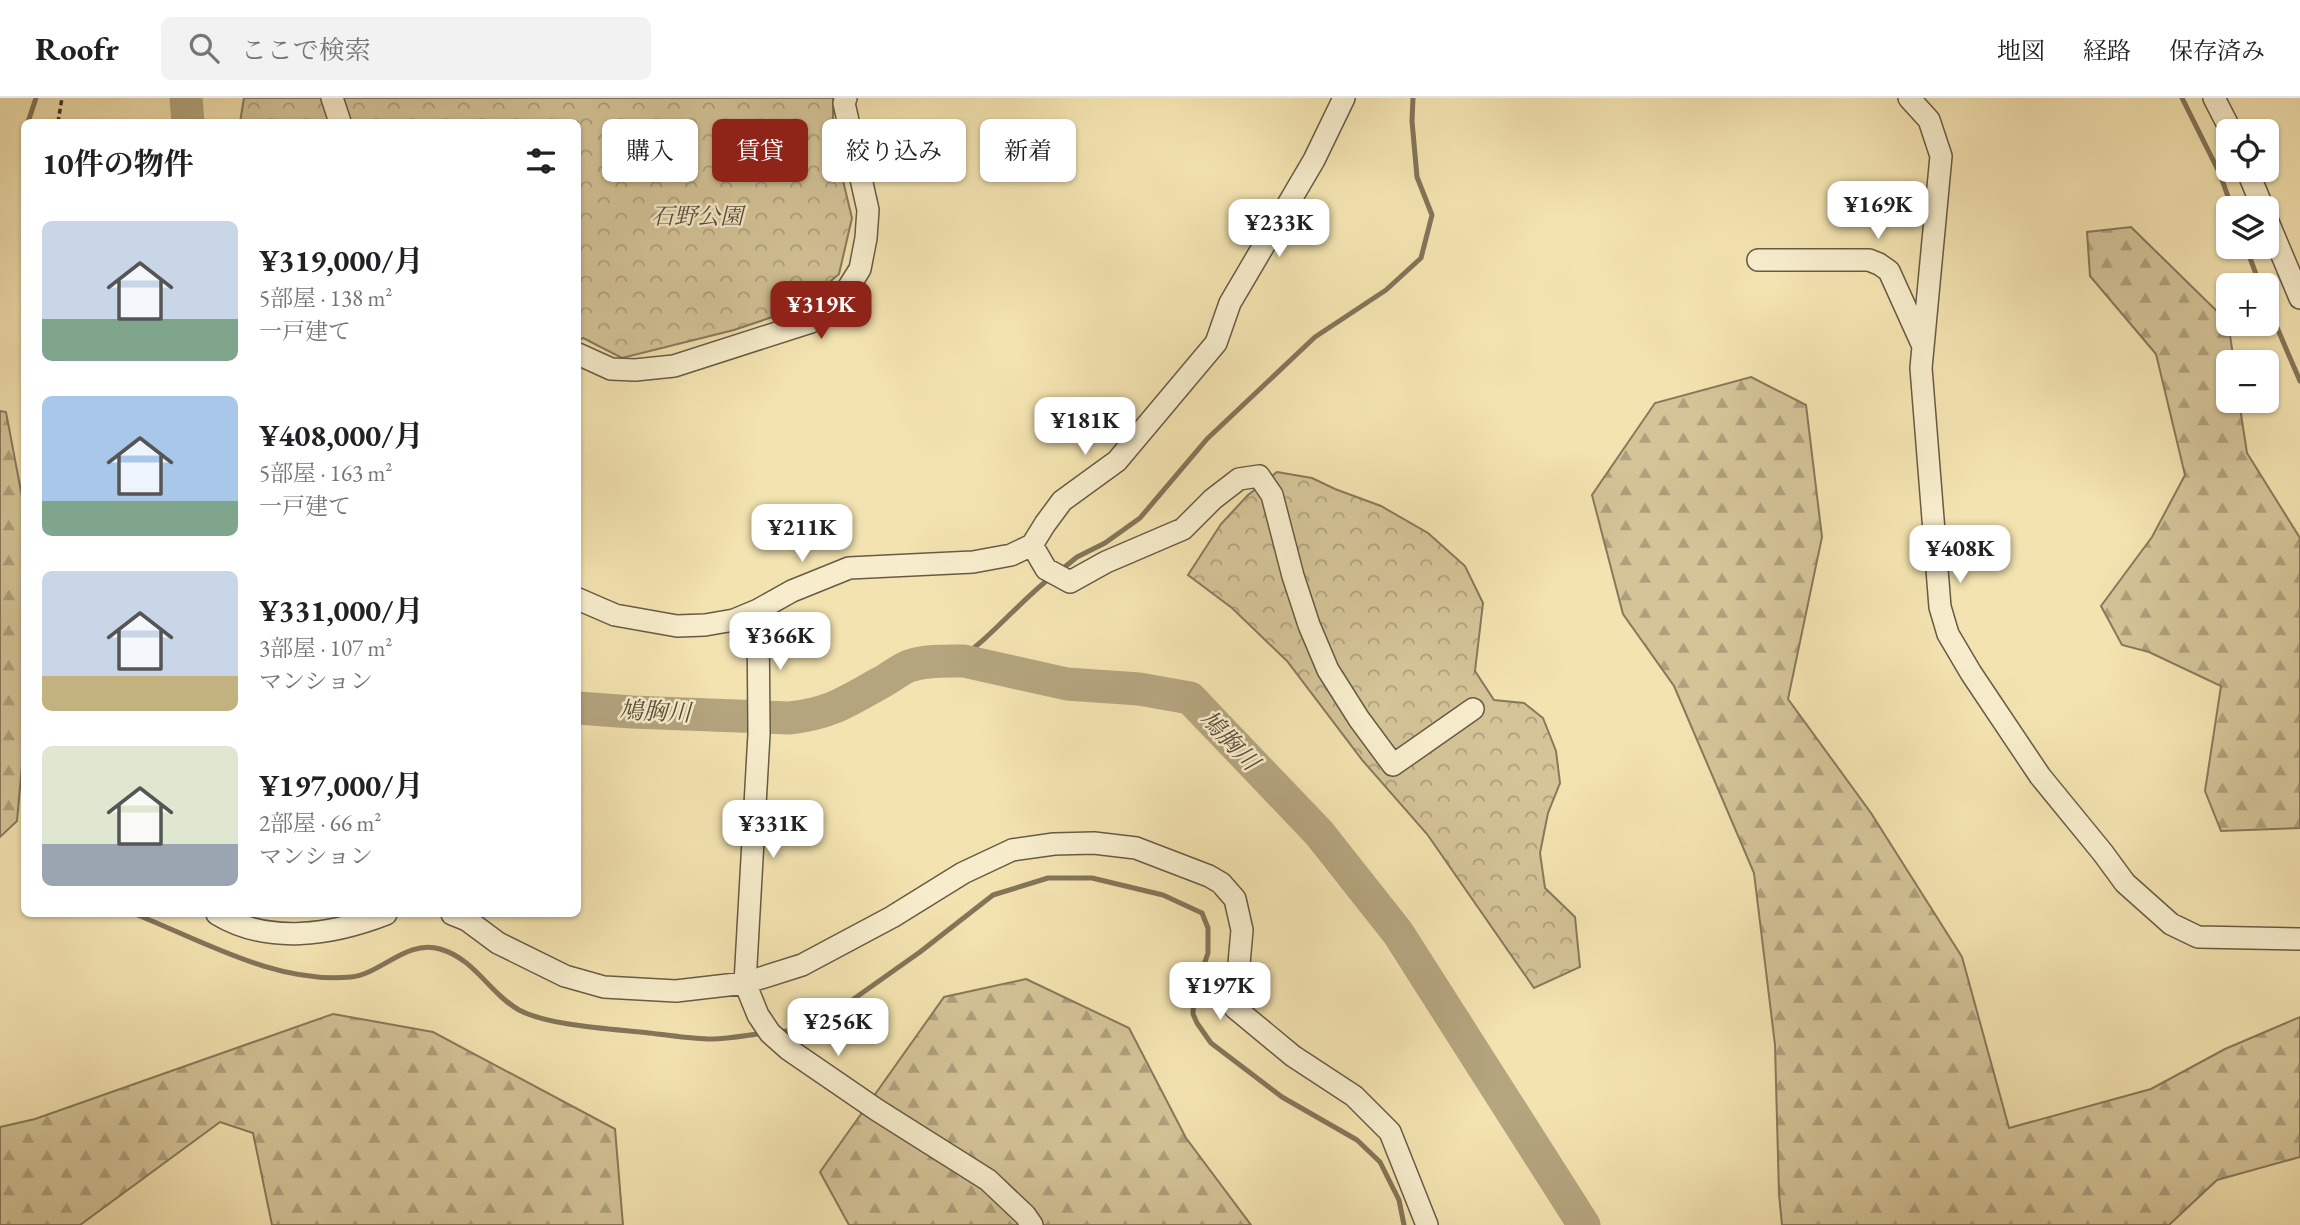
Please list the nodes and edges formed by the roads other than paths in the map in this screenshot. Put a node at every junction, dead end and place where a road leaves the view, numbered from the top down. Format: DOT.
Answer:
graph roads {
  1 [pos="332,98"];
  2 [pos="846,98"];
  3 [pos="1344,98"];
  4 [pos="1909,98"];
  5 [pos="2214,98"];
  6 [pos="339,119"];
  7 [pos="2225,119"];
  8 [pos="2279,248"];
  9 [pos="1758,260"];
  10 [pos="2300,298"];
  11 [pos="1923,346"];
  12 [pos="581,355"];
  13 [pos="1032,545"];
  14 [pos="581,600"];
  15 [pos="758,610"];
  16 [pos="1473,709"];
  17 [pos="223,917"];
  18 [pos="376,917"];
  19 [pos="460,917"];
  20 [pos="2300,939"];
  21 [pos="745,983"];
  22 [pos="1032,1225"];
  23 [pos="1427,1225"];
  1 -- 6 [label="street"];
  2 -- 12 [label="street"];
  3 -- 13 [label="street"];
  4 -- 11 [label="street"];
  5 -- 7 [label="street"];
  8 -- 10 [label="street"];
  9 -- 11 [label="street"];
  11 -- 20 [label="street"];
  13 -- 15 [label="street"];
  13 -- 16 [label="street"];
  14 -- 15 [label="street"];
  15 -- 21 [label="street"];
  17 -- 18 [label="street"];
  19 -- 21 [label="street"];
  21 -- 22 [label="street"];
  21 -- 23 [label="street"];
}
